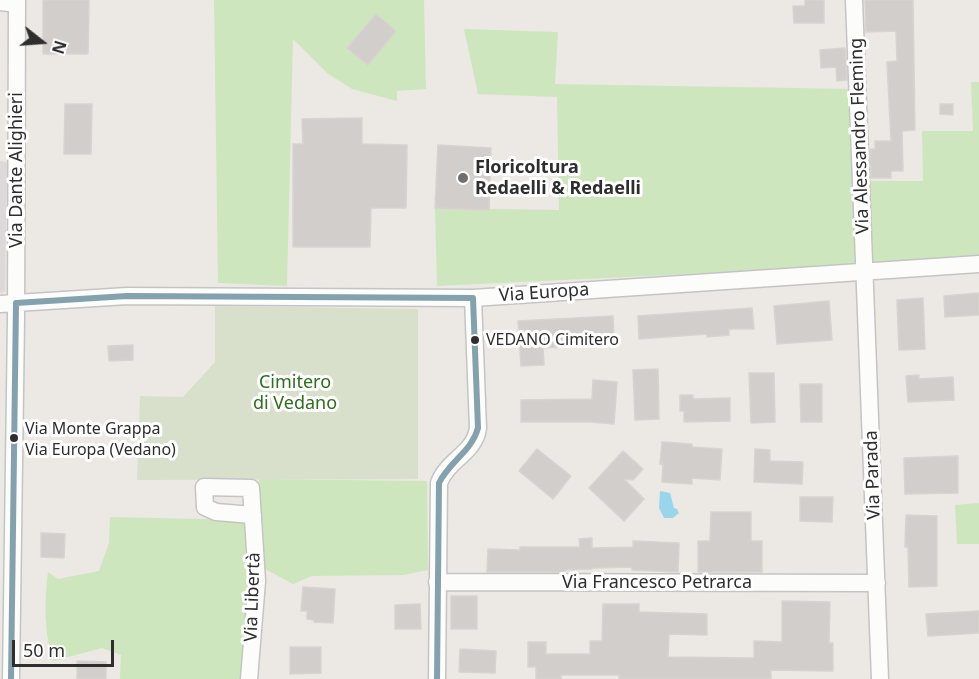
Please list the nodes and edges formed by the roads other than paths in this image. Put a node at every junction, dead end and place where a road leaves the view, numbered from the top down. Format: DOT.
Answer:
graph roads {
  1 [pos="854,0"];
  2 [pos="0,2"];
  3 [pos="17,2"];
  4 [pos="979,264"];
  5 [pos="865,272"];
  6 [pos="473,298"];
  7 [pos="8,304"];
  8 [pos="253,515"];
  9 [pos="437,582"];
  10 [pos="877,583"];
  11 [pos="11,679"];
  12 [pos="249,679"];
  13 [pos="437,679"];
  14 [pos="880,679"];
  1 -- 5 [label="street, Via Alessandro Fleming"];
  2 -- 3 [label="street"];
  3 -- 7 [label="street, Via Dante Alighieri"];
  4 -- 5 [label="street, Via Europa"];
  5 -- 6 [label="street, Via Europa"];
  5 -- 10 [label="street, Via Parada"];
  6 -- 7 [label="street, Via Europa"];
  6 -- 9 [label="street"];
  7 -- 11 [label="street, Via Dante Alighieri"];
  8 -- 12 [label="street, Via Libertà"];
  9 -- 10 [label="street, Via Francesco Petrarca"];
  9 -- 13 [label="street"];
  10 -- 14 [label="street, Via Parada"];
}
